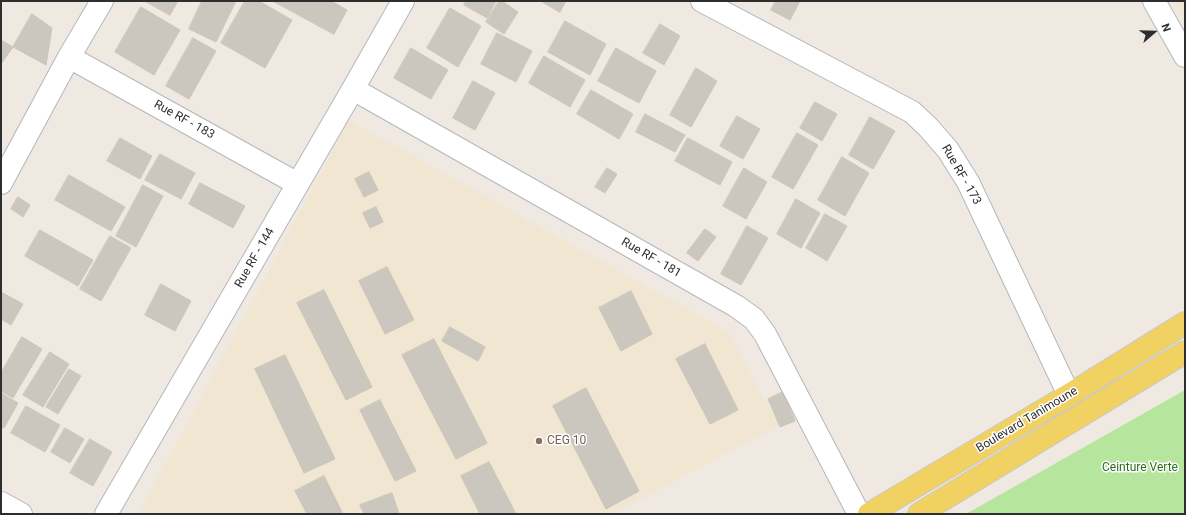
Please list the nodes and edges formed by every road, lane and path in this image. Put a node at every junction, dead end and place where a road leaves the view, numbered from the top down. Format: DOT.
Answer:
graph roads {
  1 [pos="102,1"];
  2 [pos="403,1"];
  3 [pos="702,1"];
  4 [pos="1154,1"];
  5 [pos="1185,56"];
  6 [pos="69,57"];
  7 [pos="354,89"];
  8 [pos="1,183"];
  9 [pos="298,184"];
  10 [pos="1185,323"];
  11 [pos="1185,352"];
  12 [pos="1069,395"];
  13 [pos="918,485"];
  14 [pos="1,503"];
  15 [pos="925,510"];
  16 [pos="22,514"];
  17 [pos="106,514"];
  18 [pos="859,514"];
  19 [pos="869,514"];
  1 -- 6 [label="street"];
  2 -- 7 [label="street, Rue RF - 144"];
  3 -- 12 [label="street, Rue RF - 173"];
  4 -- 5 [label="street"];
  6 -- 8 [label="street"];
  6 -- 9 [label="street, Rue RF - 183"];
  7 -- 9 [label="street, Rue RF - 144"];
  7 -- 18 [label="street, Rue RF - 181"];
  9 -- 17 [label="street, Rue RF - 144"];
  10 -- 12 [label="main road, Boulevard Tanimoune"];
  11 -- 15 [label="main road, Boulevard Tanimoune"];
  12 -- 13 [label="main road, Boulevard Tanimoune"];
  13 -- 15 [label="main road"];
  13 -- 19 [label="main road, Boulevard Tanimoune"];
  14 -- 16 [label="street"];
}
